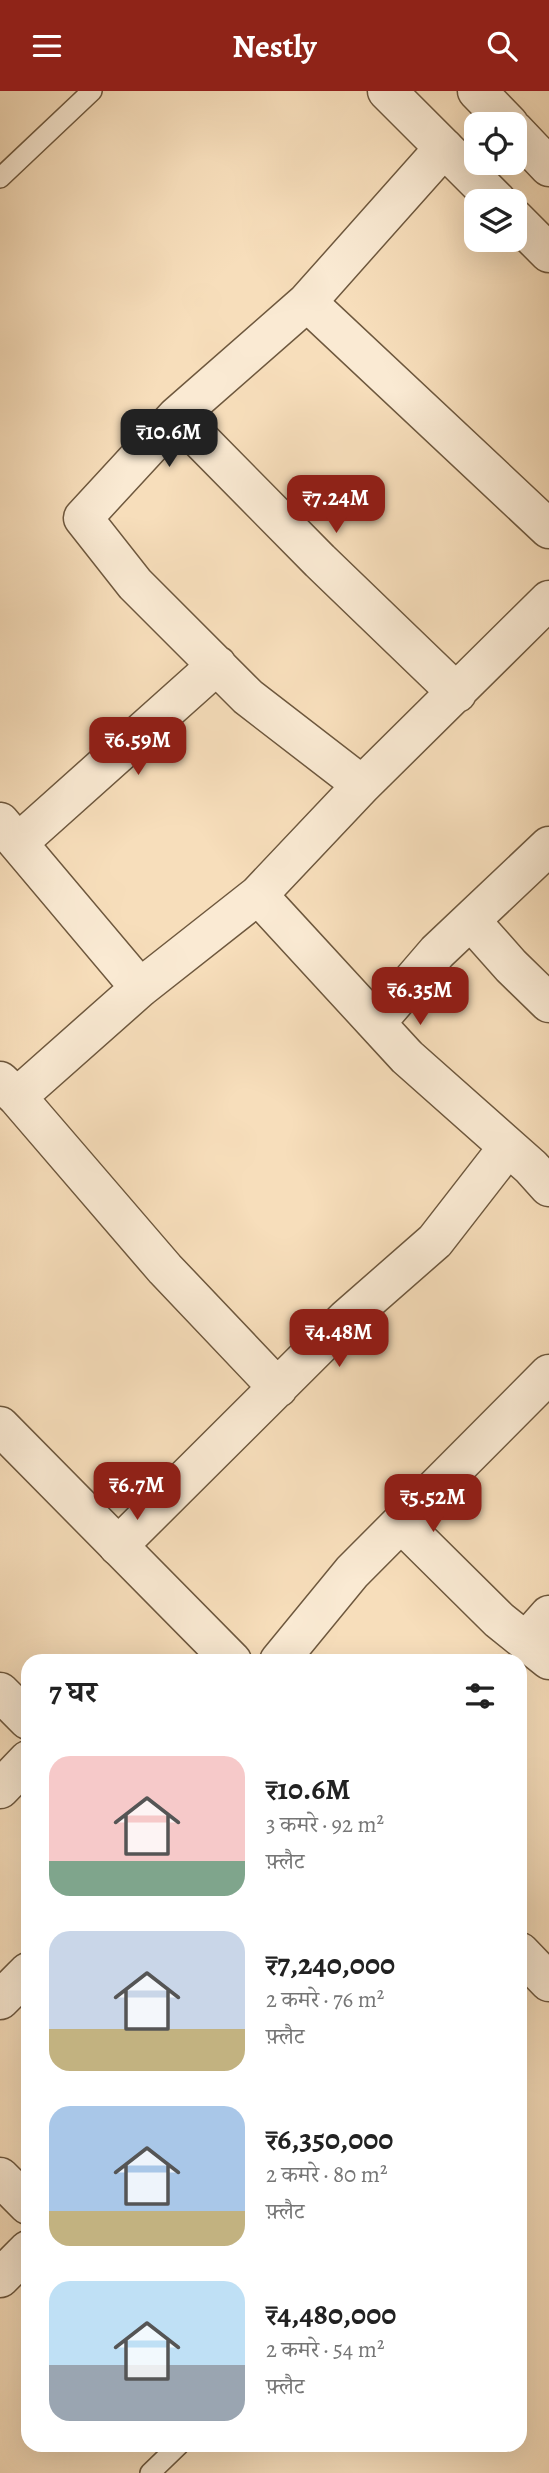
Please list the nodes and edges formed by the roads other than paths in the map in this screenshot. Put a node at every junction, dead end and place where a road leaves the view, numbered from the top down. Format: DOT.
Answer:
graph roads {
  1 [pos="92,91"];
  2 [pos="387,91"];
  3 [pos="477,91"];
  4 [pos="497,112"];
  5 [pos="444,148"];
  6 [pos="0,178"];
  7 [pos="486,189"];
  8 [pos="527,231"];
  9 [pos="549,253"];
  10 [pos="307,302"];
  11 [pos="177,416"];
  12 [pos="549,529"];
  13 [pos="549,600"];
  14 [pos="217,665"];
  15 [pos="457,693"];
  16 [pos="362,785"];
  17 [pos="9,833"];
  18 [pos="549,846"];
  19 [pos="258,895"];
  20 [pos="471,921"];
  21 [pos="140,988"];
  22 [pos="549,1003"];
  23 [pos="376,1023"];
  24 [pos="9,1089"];
  25 [pos="508,1147"];
  26 [pos="549,1187"];
  27 [pos="549,1374"];
  28 [pos="278,1388"];
  29 [pos="0,1426"];
  30 [pos="401,1523"];
  31 [pos="118,1546"];
  32 [pos="541,1639"];
  33 [pos="225,1654"];
  34 [pos="285,1654"];
  35 [pos="0,1692"];
  36 [pos="21,1713"];
  37 [pos="21,1767"];
  38 [pos="0,1789"];
  39 [pos="527,1959"];
  40 [pos="21,1979"];
  41 [pos="549,1982"];
  42 [pos="0,2000"];
  43 [pos="0,2177"];
  44 [pos="21,2198"];
  45 [pos="21,2257"];
  46 [pos="21,2277"];
  47 [pos="0,2278"];
  48 [pos="0,2298"];
  49 [pos="172,2452"];
  50 [pos="150,2473"];
  1 -- 6 [label="lane"];
  2 -- 5 [label="street"];
  3 -- 4 [label="street"];
  5 -- 7 [label="street"];
  5 -- 10 [label="street"];
  8 -- 9 [label="street"];
  10 -- 11 [label="street"];
  10 -- 12 [label="street"];
  11 -- 14 [label="street"];
  11 -- 15 [label="street"];
  13 -- 15 [label="street"];
  14 -- 16 [label="street"];
  14 -- 17 [label="street"];
  15 -- 16 [label="street"];
  16 -- 19 [label="street"];
  17 -- 21 [label="street"];
  18 -- 20 [label="street"];
  19 -- 21 [label="street"];
  19 -- 23 [label="street"];
  20 -- 22 [label="street"];
  20 -- 23 [label="street"];
  21 -- 24 [label="street"];
  23 -- 25 [label="street"];
  24 -- 28 [label="street"];
  25 -- 26 [label="street"];
  25 -- 28 [label="street"];
  27 -- 30 [label="street"];
  28 -- 31 [label="street"];
  29 -- 31 [label="street"];
  30 -- 32 [label="street"];
  30 -- 34 [label="street"];
  31 -- 33 [label="street"];
  35 -- 36 [label="street"];
  37 -- 38 [label="street"];
  39 -- 41 [label="street"];
  40 -- 42 [label="street"];
  43 -- 44 [label="street"];
  45 -- 47 [label="street"];
  46 -- 48 [label="lane"];
  49 -- 50 [label="lane"];
}
